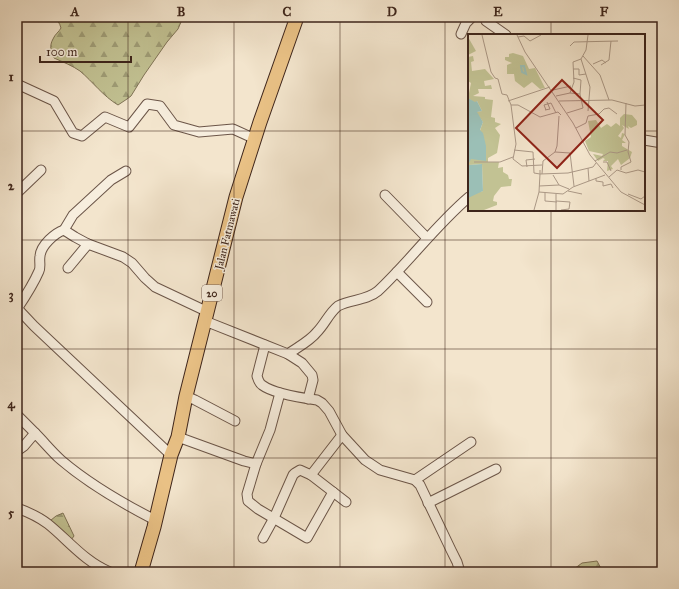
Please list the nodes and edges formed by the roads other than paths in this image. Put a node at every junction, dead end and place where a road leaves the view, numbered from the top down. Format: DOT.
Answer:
graph roads {
  1 [pos="297,17"];
  2 [pos="472,17"];
  3 [pos="484,17"];
  4 [pos="461,34"];
  5 [pos="505,34"];
  6 [pos="17,84"];
  7 [pos="255,139"];
  8 [pos="645,140"];
  9 [pos="662,143"];
  10 [pos="41,170"];
  11 [pos="126,171"];
  12 [pos="17,193"];
  13 [pos="385,195"];
  14 [pos="468,198"];
  15 [pos="64,230"];
  16 [pos="427,238"];
  17 [pos="88,244"];
  18 [pos="68,268"];
  19 [pos="396,272"];
  20 [pos="427,302"];
  21 [pos="17,309"];
  22 [pos="206,316"];
  23 [pos="265,345"];
  24 [pos="288,354"];
  25 [pos="280,393"];
  26 [pos="186,396"];
  27 [pos="308,398"];
  28 [pos="17,415"];
  29 [pos="235,421"];
  30 [pos="35,433"];
  31 [pos="178,436"];
  32 [pos="342,436"];
  33 [pos="471,442"];
  34 [pos="17,451"];
  35 [pos="172,455"];
  36 [pos="256,464"];
  37 [pos="496,470"];
  38 [pos="311,475"];
  39 [pos="415,480"];
  40 [pos="333,492"];
  41 [pos="346,502"];
  42 [pos="428,503"];
  43 [pos="17,508"];
  44 [pos="274,518"];
  45 [pos="155,520"];
  46 [pos="263,538"];
  47 [pos="110,572"];
  48 [pos="141,572"];
  49 [pos="460,572"];
  1 -- 7 [label="highway, Jalan Fatmawati / 20"];
  2 -- 4 [label="street"];
  3 -- 5 [label="street"];
  6 -- 7 [label="street"];
  7 -- 22 [label="highway, Jalan Fatmawati / 20"];
  8 -- 9 [label="street"];
  10 -- 12 [label="street"];
  11 -- 15 [label="street"];
  13 -- 16 [label="street"];
  14 -- 16 [label="street"];
  15 -- 17 [label="street"];
  15 -- 21 [label="street"];
  16 -- 19 [label="street"];
  17 -- 18 [label="street"];
  17 -- 22 [label="street"];
  19 -- 20 [label="street"];
  19 -- 24 [label="street"];
  21 -- 35 [label="street"];
  22 -- 23 [label="street"];
  22 -- 26 [label="highway, Jalan Fatmawati / 20"];
  23 -- 24 [label="street"];
  23 -- 25 [label="street"];
  24 -- 27 [label="street"];
  25 -- 27 [label="street"];
  25 -- 36 [label="street"];
  26 -- 29 [label="street"];
  26 -- 31 [label="highway, Jalan Fatmawati / 20"];
  27 -- 32 [label="street"];
  28 -- 30 [label="street"];
  30 -- 34 [label="street"];
  30 -- 45 [label="street"];
  31 -- 35 [label="highway, Jalan Fatmawati / 20"];
  31 -- 36 [label="street"];
  32 -- 38 [label="street"];
  32 -- 39 [label="street"];
  33 -- 39 [label="street"];
  35 -- 45 [label="highway, Jalan Fatmawati / 20"];
  36 -- 44 [label="street"];
  37 -- 42 [label="street"];
  38 -- 40 [label="street"];
  38 -- 44 [label="street"];
  39 -- 42 [label="street"];
  40 -- 41 [label="street"];
  40 -- 44 [label="street"];
  42 -- 49 [label="street"];
  43 -- 47 [label="street"];
  44 -- 46 [label="street"];
  45 -- 48 [label="highway, Jalan Fatmawati / 20"];
}
